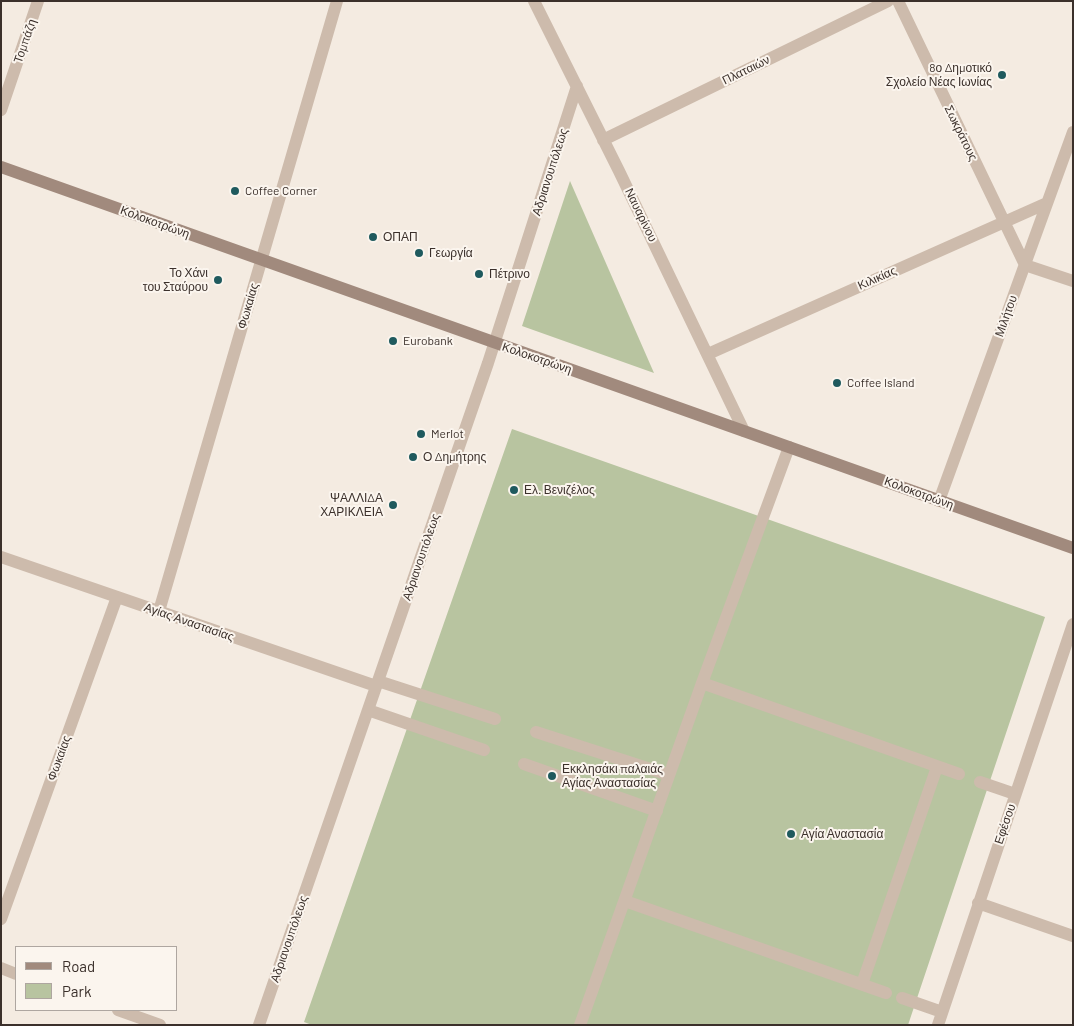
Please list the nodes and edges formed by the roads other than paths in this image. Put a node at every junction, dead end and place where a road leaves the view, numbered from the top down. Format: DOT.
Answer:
graph roads {
  1 [pos="38,1"];
  2 [pos="337,1"];
  3 [pos="534,1"];
  4 [pos="888,1"];
  5 [pos="898,1"];
  6 [pos="577,86"];
  7 [pos="1,110"];
  8 [pos="1073,132"];
  9 [pos="603,140"];
  10 [pos="1,167"];
  11 [pos="1047,204"];
  12 [pos="1004,222"];
  13 [pos="261,259"];
  14 [pos="1025,265"];
  15 [pos="1073,281"];
  16 [pos="495,343"];
  17 [pos="708,354"];
  18 [pos="744,431"];
  19 [pos="789,447"];
  20 [pos="939,500"];
  21 [pos="1073,548"];
  22 [pos="1,557"];
  23 [pos="117,597"];
  24 [pos="159,611"];
  25 [pos="1073,624"];
  26 [pos="702,683"];
  27 [pos="377,684"];
  28 [pos="368,710"];
  29 [pos="495,719"];
  30 [pos="536,732"];
  31 [pos="484,750"];
  32 [pos="524,764"];
  33 [pos="937,767"];
  34 [pos="959,774"];
  35 [pos="669,775"];
  36 [pos="980,782"];
  37 [pos="1015,794"];
  38 [pos="657,811"];
  39 [pos="624,901"];
  40 [pos="978,903"];
  41 [pos="1,919"];
  42 [pos="1073,936"];
  43 [pos="1,968"];
  44 [pos="15,974"];
  45 [pos="862,984"];
  46 [pos="886,993"];
  47 [pos="902,998"];
  48 [pos="121,1011"];
  49 [pos="942,1012"];
  50 [pos="160,1025"];
  51 [pos="259,1025"];
  52 [pos="580,1025"];
  53 [pos="938,1025"];
  1 -- 7 [label="street, Τομπάζη"];
  2 -- 13 [label="street, Φωκαίας"];
  3 -- 6 [label="street, Ναυαρίνου"];
  4 -- 9 [label="street, Πλαταιών"];
  5 -- 12 [label="street, Σωκράτους"];
  6 -- 9 [label="street, Ναυαρίνου"];
  6 -- 16 [label="street, Αδριανουπόλεως"];
  8 -- 11 [label="street, Μιλήτου"];
  9 -- 17 [label="street, Ναυαρίνου"];
  10 -- 13 [label="street, Κολοκοτρώνη"];
  11 -- 12 [label="street, Κιλικίας"];
  11 -- 14 [label="street, Μιλήτου"];
  12 -- 14 [label="street, Σωκράτους"];
  12 -- 17 [label="street, Κιλικίας"];
  13 -- 16 [label="street, Κολοκοτρώνη"];
  13 -- 24 [label="street, Φωκαίας"];
  14 -- 15 [label="street"];
  14 -- 20 [label="street, Μιλήτου"];
  16 -- 18 [label="street, Κολοκοτρώνη"];
  16 -- 27 [label="street, Αδριανουπόλεως"];
  17 -- 18 [label="street, Ναυαρίνου"];
  18 -- 19 [label="street, Κολοκοτρώνη"];
  19 -- 20 [label="street, Κολοκοτρώνη"];
  19 -- 26 [label="street"];
  20 -- 21 [label="street, Κολοκοτρώνη"];
  22 -- 23 [label="street, Αγίας Αναστασίας"];
  23 -- 24 [label="street, Αγίας Αναστασίας"];
  23 -- 41 [label="street, Φωκαίας"];
  24 -- 27 [label="street, Αγίας Αναστασίας"];
  25 -- 37 [label="street, Εφέσου"];
  26 -- 33 [label="street"];
  26 -- 35 [label="street"];
  27 -- 28 [label="street, Αδριανουπόλεως"];
  27 -- 29 [label="street, Αγίας Αναστασίας"];
  28 -- 31 [label="street"];
  28 -- 51 [label="street, Αδριανουπόλεως"];
  30 -- 35 [label="street"];
  32 -- 38 [label="street"];
  33 -- 34 [label="street"];
  33 -- 45 [label="street"];
  35 -- 38 [label="street"];
  36 -- 37 [label="street"];
  37 -- 40 [label="street, Εφέσου"];
  38 -- 39 [label="street"];
  39 -- 45 [label="street"];
  39 -- 52 [label="street"];
  40 -- 42 [label="street"];
  40 -- 49 [label="street, Εφέσου"];
  43 -- 44 [label="street"];
  45 -- 46 [label="street"];
  47 -- 49 [label="street"];
  48 -- 50 [label="street"];
  49 -- 53 [label="street, Εφέσου"];
}
